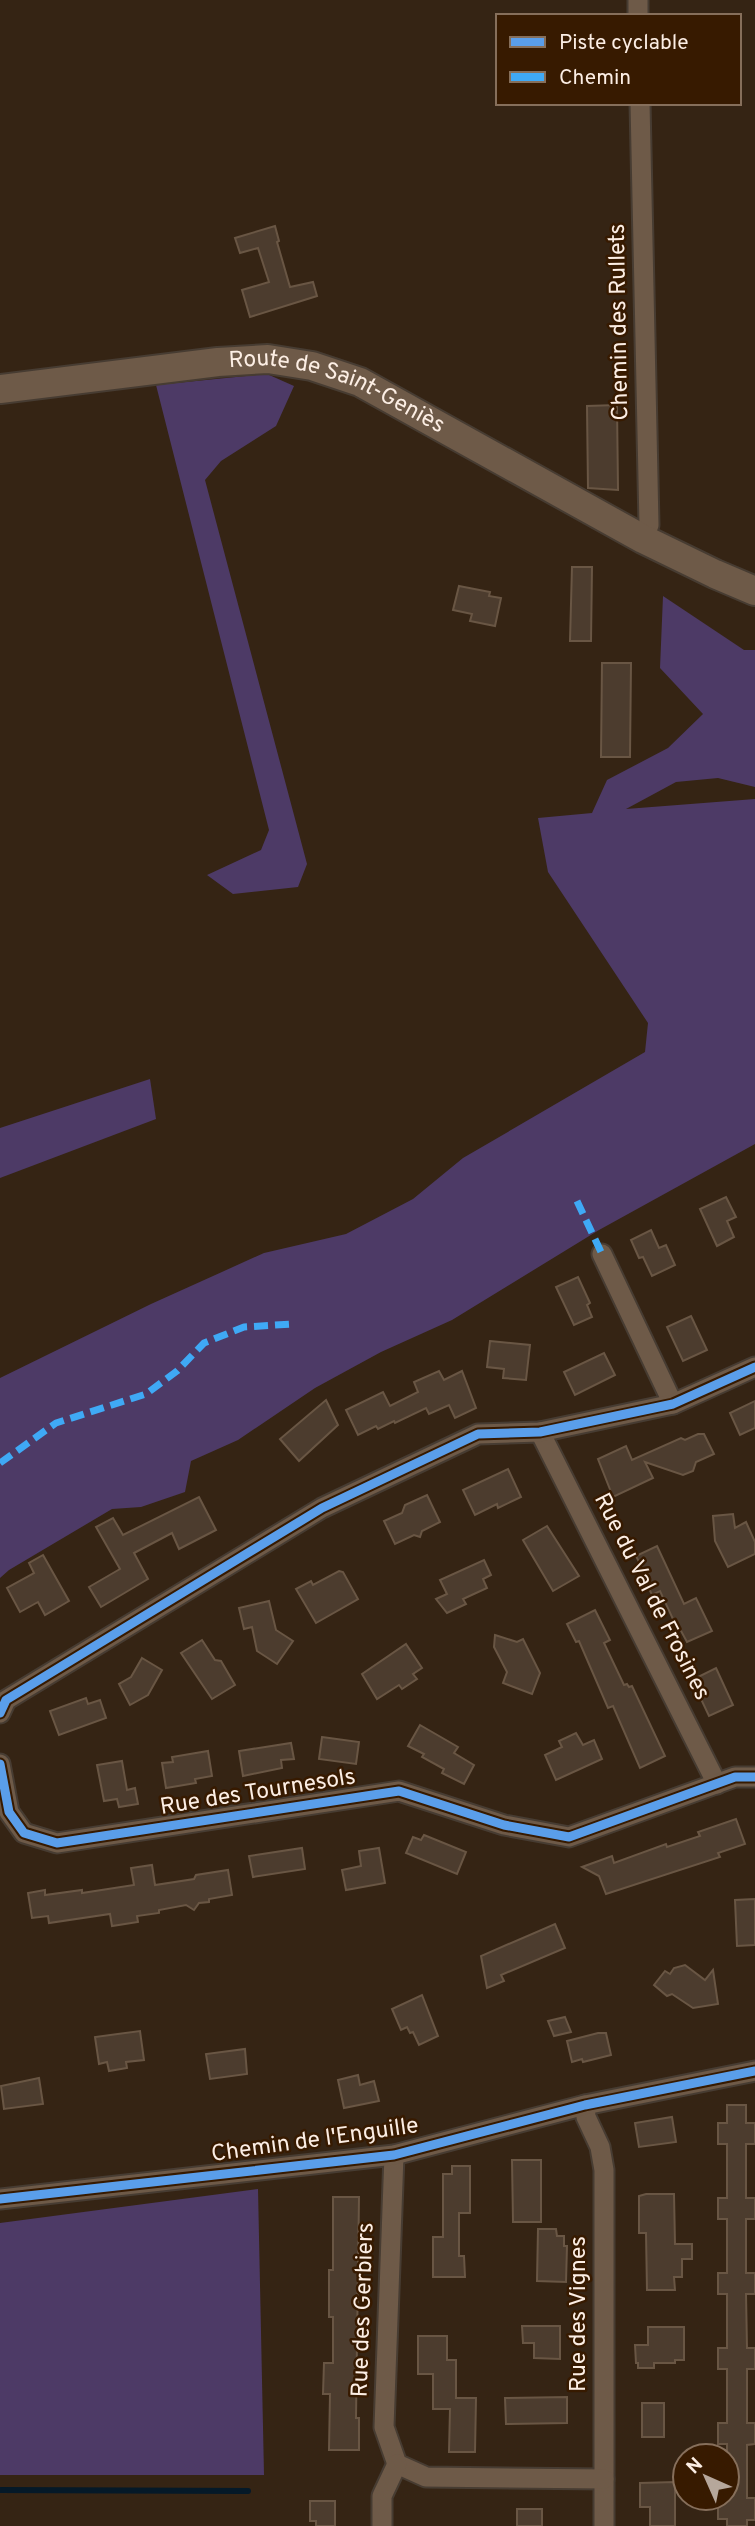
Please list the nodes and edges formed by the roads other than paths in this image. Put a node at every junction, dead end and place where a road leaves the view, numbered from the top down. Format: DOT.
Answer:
graph roads {
  1 [pos="640,105"];
  2 [pos="0,389"];
  3 [pos="643,539"];
  4 [pos="755,591"];
  5 [pos="602,1254"];
  6 [pos="755,1367"];
  7 [pos="673,1404"];
  8 [pos="541,1432"];
  9 [pos="0,1713"];
  10 [pos="0,1764"];
  11 [pos="755,1777"];
  12 [pos="717,1784"];
  13 [pos="755,2071"];
  14 [pos="585,2105"];
  15 [pos="394,2155"];
  16 [pos="0,2199"];
  17 [pos="397,2464"];
  18 [pos="604,2479"];
  19 [pos="382,2526"];
  20 [pos="604,2526"];
  1 -- 3 [label="street, Chemin des Rullets"];
  2 -- 3 [label="main road, Route de Saint-Geniès"];
  3 -- 4 [label="main road, Route de Saint-Geniès"];
  5 -- 7 [label="street"];
  6 -- 7 [label="street"];
  7 -- 8 [label="street"];
  8 -- 9 [label="street"];
  8 -- 12 [label="street, Rue du Val de Frosines"];
  10 -- 12 [label="street, Rue des Tournesols"];
  11 -- 12 [label="street"];
  13 -- 14 [label="street, Chemin de l'Enguille"];
  14 -- 15 [label="street, Chemin de l'Enguille"];
  14 -- 18 [label="street, Rue des Vignes"];
  15 -- 16 [label="street, Chemin de l'Enguille"];
  15 -- 17 [label="street, Rue des Gerbiers"];
  17 -- 18 [label="street"];
  17 -- 19 [label="street"];
  18 -- 20 [label="street, Rue des Vignes"];
}
